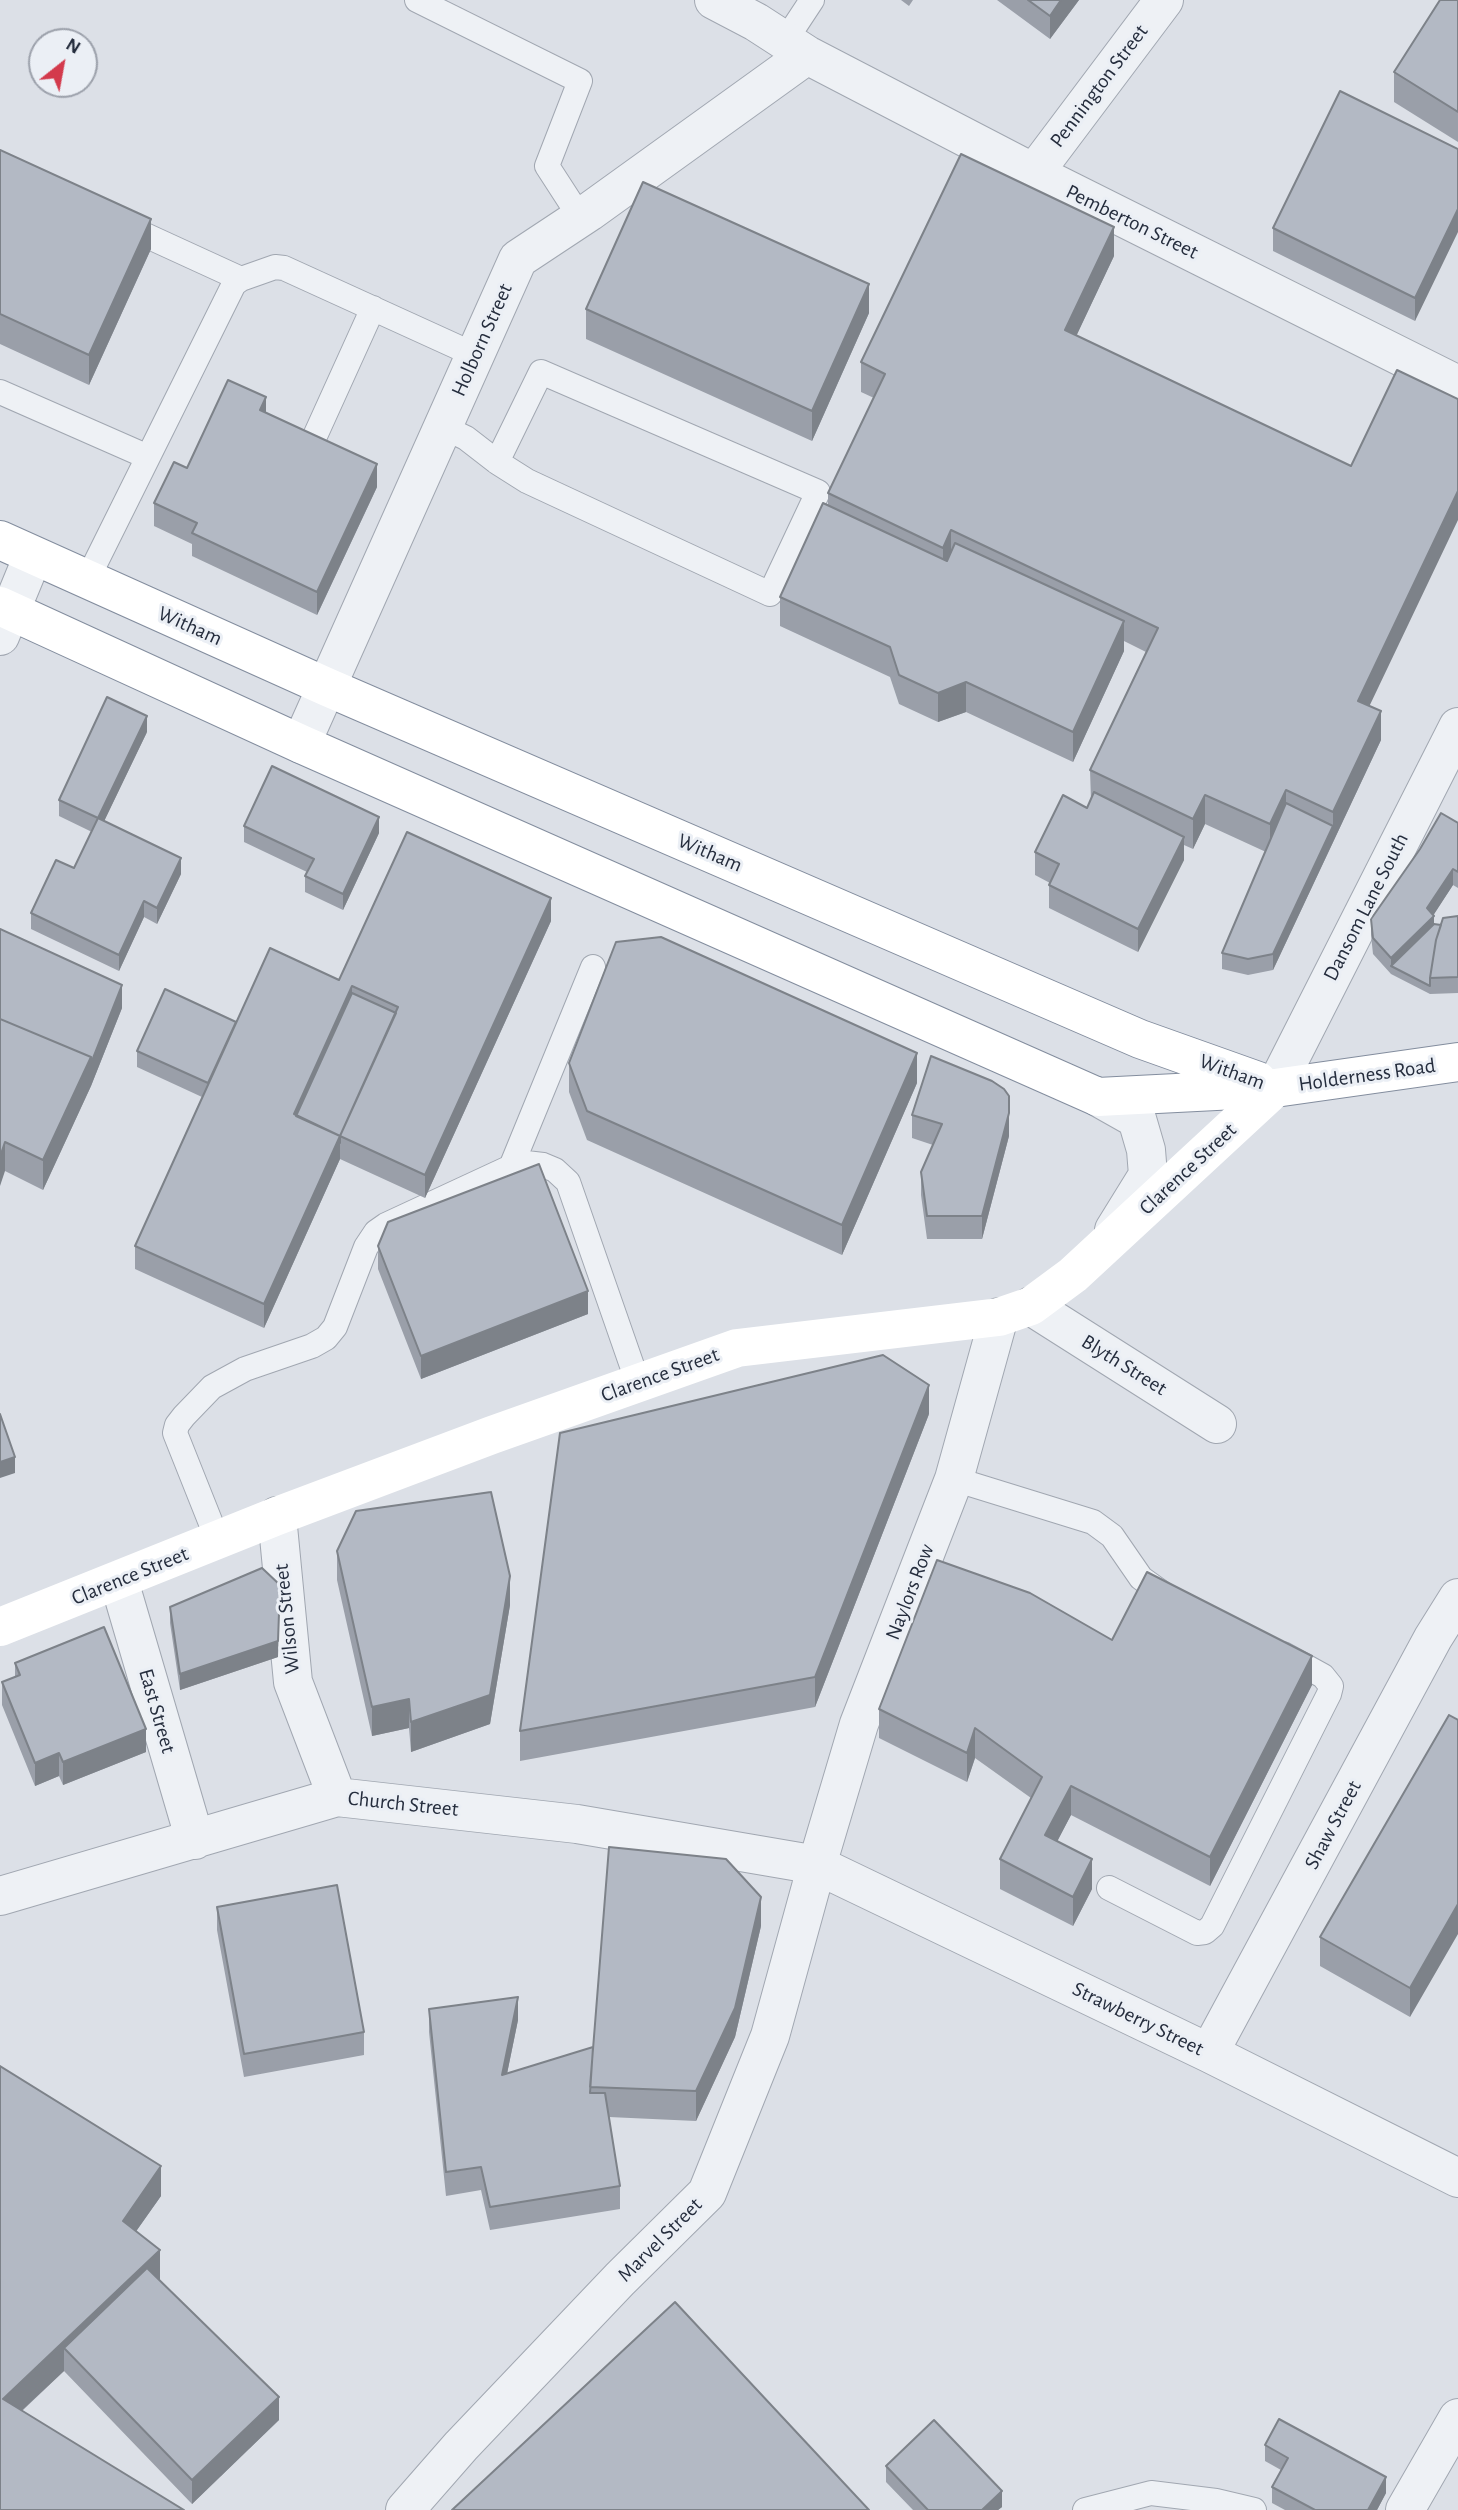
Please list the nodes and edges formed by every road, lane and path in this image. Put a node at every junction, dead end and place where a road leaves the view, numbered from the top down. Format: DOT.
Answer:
graph roads {
  1 [pos="417,0"];
  2 [pos="714,0"];
  3 [pos="812,0"];
  4 [pos="1164,0"];
  5 [pos="796,48"];
  6 [pos="1034,173"];
  7 [pos="103,216"];
  8 [pos="580,217"];
  9 [pos="242,279"];
  10 [pos="373,308"];
  11 [pos="475,355"];
  12 [pos="1458,385"];
  13 [pos="0,392"];
  14 [pos="443,427"];
  15 [pos="315,436"];
  16 [pos="148,457"];
  17 [pos="497,462"];
  18 [pos="17,548"];
  19 [pos="87,580"];
  20 [pos="4,618"];
  21 [pos="327,687"];
  22 [pos="1458,727"];
  23 [pos="301,744"];
  24 [pos="593,967"];
  25 [pos="1458,1062"];
  26 [pos="1275,1088"];
  27 [pos="1098,1097"];
  28 [pos="511,1167"];
  29 [pos="1102,1249"];
  30 [pos="1015,1311"];
  31 [pos="638,1383"];
  32 [pos="1217,1424"];
  33 [pos="954,1479"];
  34 [pos="276,1517"];
  35 [pos="218,1541"];
  36 [pos="119,1581"];
  37 [pos="1458,1598"];
  38 [pos="1196,1611"];
  39 [pos="0,1627"];
  40 [pos="1256,1641"];
  41 [pos="337,1797"];
  42 [pos="195,1840"];
  43 [pos="817,1865"];
  44 [pos="4,1885"];
  45 [pos="1110,1888"];
  46 [pos="1209,2053"];
  47 [pos="1458,2178"];
  48 [pos="1458,2418"];
  49 [pos="405,2510"];
  50 [pos="1085,2510"];
  51 [pos="1254,2510"];
  52 [pos="1405,2510"];
  1 -- 8 [label="lane"];
  2 -- 5 [label="street, Pemberton Street"];
  3 -- 5 [label="lane"];
  4 -- 6 [label="street, Pennington Street"];
  5 -- 6 [label="street, Pemberton Street"];
  5 -- 8 [label="street, Holborn Street"];
  6 -- 12 [label="street, Pemberton Street"];
  7 -- 9 [label="lane"];
  8 -- 11 [label="street, Holborn Street"];
  9 -- 10 [label="lane"];
  9 -- 16 [label="lane"];
  10 -- 11 [label="lane"];
  10 -- 15 [label="lane"];
  11 -- 14 [label="street, Holborn Street"];
  13 -- 16 [label="lane"];
  14 -- 17 [label="lane"];
  14 -- 21 [label="street, Holborn Street"];
  16 -- 19 [label="lane"];
  17 -- 17 [label="lane"];
  18 -- 19 [label="main road, Witham"];
  18 -- 20 [label="street"];
  19 -- 21 [label="main road, Witham"];
  20 -- 23 [label="main road, Witham"];
  21 -- 23 [label="street, Holborn Street"];
  21 -- 26 [label="main road, Witham"];
  22 -- 26 [label="street, Dansom Lane South"];
  23 -- 27 [label="main road, Witham"];
  24 -- 28 [label="lane"];
  25 -- 26 [label="main road, Holderness Road"];
  26 -- 27 [label="main road, Witham"];
  26 -- 29 [label="main road, Clarence Street"];
  27 -- 29 [label="street"];
  28 -- 31 [label="lane"];
  28 -- 35 [label="lane"];
  29 -- 30 [label="main road, Clarence Street"];
  30 -- 31 [label="main road, Clarence Street"];
  30 -- 32 [label="street, Blyth Street"];
  30 -- 33 [label="street, Naylors Row"];
  31 -- 34 [label="main road, Clarence Street"];
  33 -- 38 [label="lane"];
  33 -- 43 [label="street, Naylors Row"];
  34 -- 35 [label="main road, Clarence Street"];
  34 -- 41 [label="street, Wilson Street"];
  35 -- 36 [label="main road, Clarence Street"];
  36 -- 39 [label="main road, Clarence Street"];
  36 -- 42 [label="street, East Street"];
  37 -- 46 [label="street, Shaw Street"];
  40 -- 45 [label="lane"];
  41 -- 42 [label="street, Church Street"];
  41 -- 43 [label="street, Church Street"];
  42 -- 44 [label="street, Church Street"];
  43 -- 46 [label="street, Strawberry Street"];
  43 -- 49 [label="street, Marvel Street"];
  46 -- 47 [label="street, Strawberry Street"];
  48 -- 52 [label="street"];
  50 -- 51 [label="lane"];
}
